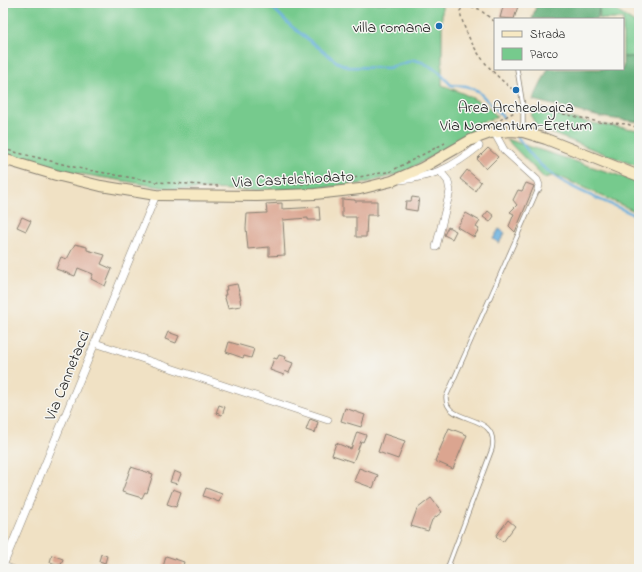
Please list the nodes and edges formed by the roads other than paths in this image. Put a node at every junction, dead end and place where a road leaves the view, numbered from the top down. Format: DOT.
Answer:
graph roads {
  1 [pos="517,70"];
  2 [pos="494,132"];
  3 [pos="524,132"];
  4 [pos="479,146"];
  5 [pos="3,159"];
  6 [pos="440,171"];
  7 [pos="639,176"];
  8 [pos="392,181"];
  9 [pos="538,189"];
  10 [pos="156,195"];
  11 [pos="436,247"];
  12 [pos="95,343"];
  13 [pos="328,420"];
  14 [pos="3,566"];
  15 [pos="12,569"];
  16 [pos="447,569"];
  1 -- 3 [label="lane"];
  2 -- 3 [label="street, Via Castelchiodato"];
  2 -- 8 [label="street, Via Castelchiodato"];
  2 -- 9 [label="street"];
  3 -- 7 [label="street, Via Castelchiodato"];
  4 -- 6 [label="street"];
  5 -- 10 [label="street, Via Castelchiodato"];
  6 -- 8 [label="street"];
  6 -- 11 [label="street"];
  8 -- 10 [label="street, Via Castelchiodato"];
  9 -- 16 [label="lane"];
  10 -- 12 [label="street, Via Cannetacci"];
  12 -- 13 [label="street"];
  12 -- 14 [label="street, Via Cannetacci"];
  14 -- 15 [label="street"];
}
